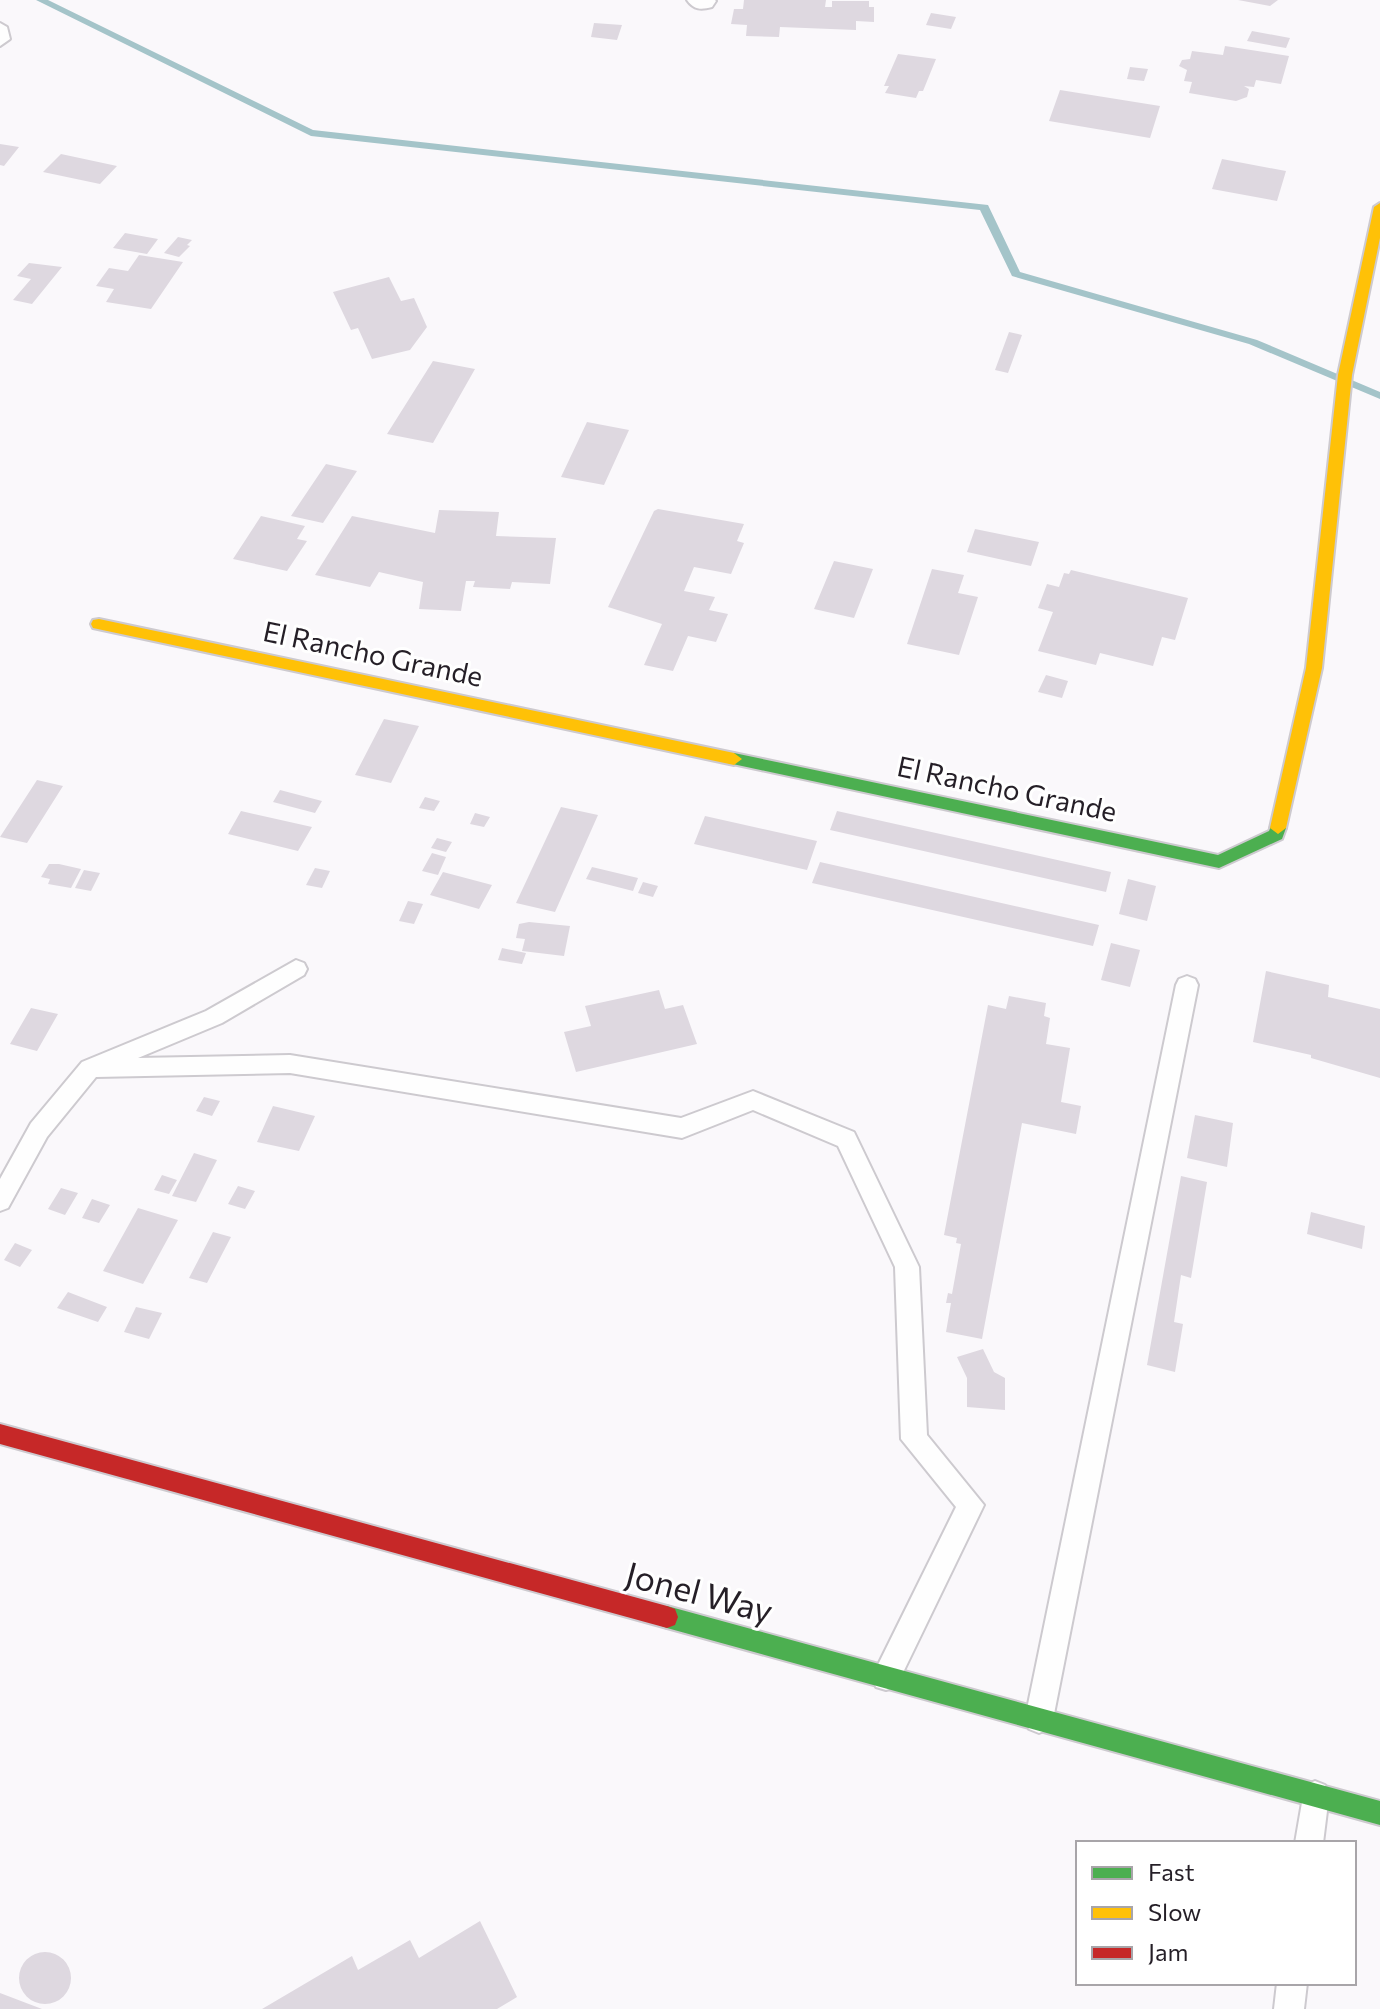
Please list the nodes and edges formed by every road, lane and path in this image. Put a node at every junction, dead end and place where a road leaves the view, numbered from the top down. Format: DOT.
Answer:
graph roads {
  1 [pos="0,27"];
  2 [pos="0,42"];
  3 [pos="1380,207"];
  4 [pos="99,624"];
  5 [pos="296,969"];
  6 [pos="1187,985"];
  7 [pos="90,1068"];
  8 [pos="0,1201"];
  9 [pos="0,1434"];
  10 [pos="886,1677"];
  11 [pos="1039,1719"];
  12 [pos="1315,1795"];
  13 [pos="1380,1813"];
  14 [pos="1309,1841"];
  15 [pos="1292,1985"];
  16 [pos="1289,2009"];
  1 -- 2 [label="lane"];
  3 -- 4 [label="street, El Rancho Grande"];
  5 -- 7 [label="lane"];
  6 -- 11 [label="lane"];
  7 -- 8 [label="lane"];
  7 -- 10 [label="lane"];
  9 -- 10 [label="street, Jonel Way"];
  10 -- 11 [label="street, Jonel Way"];
  11 -- 12 [label="street, Jonel Way"];
  12 -- 13 [label="street, Jonel Way"];
  12 -- 14 [label="lane"];
  15 -- 16 [label="lane"];
}
